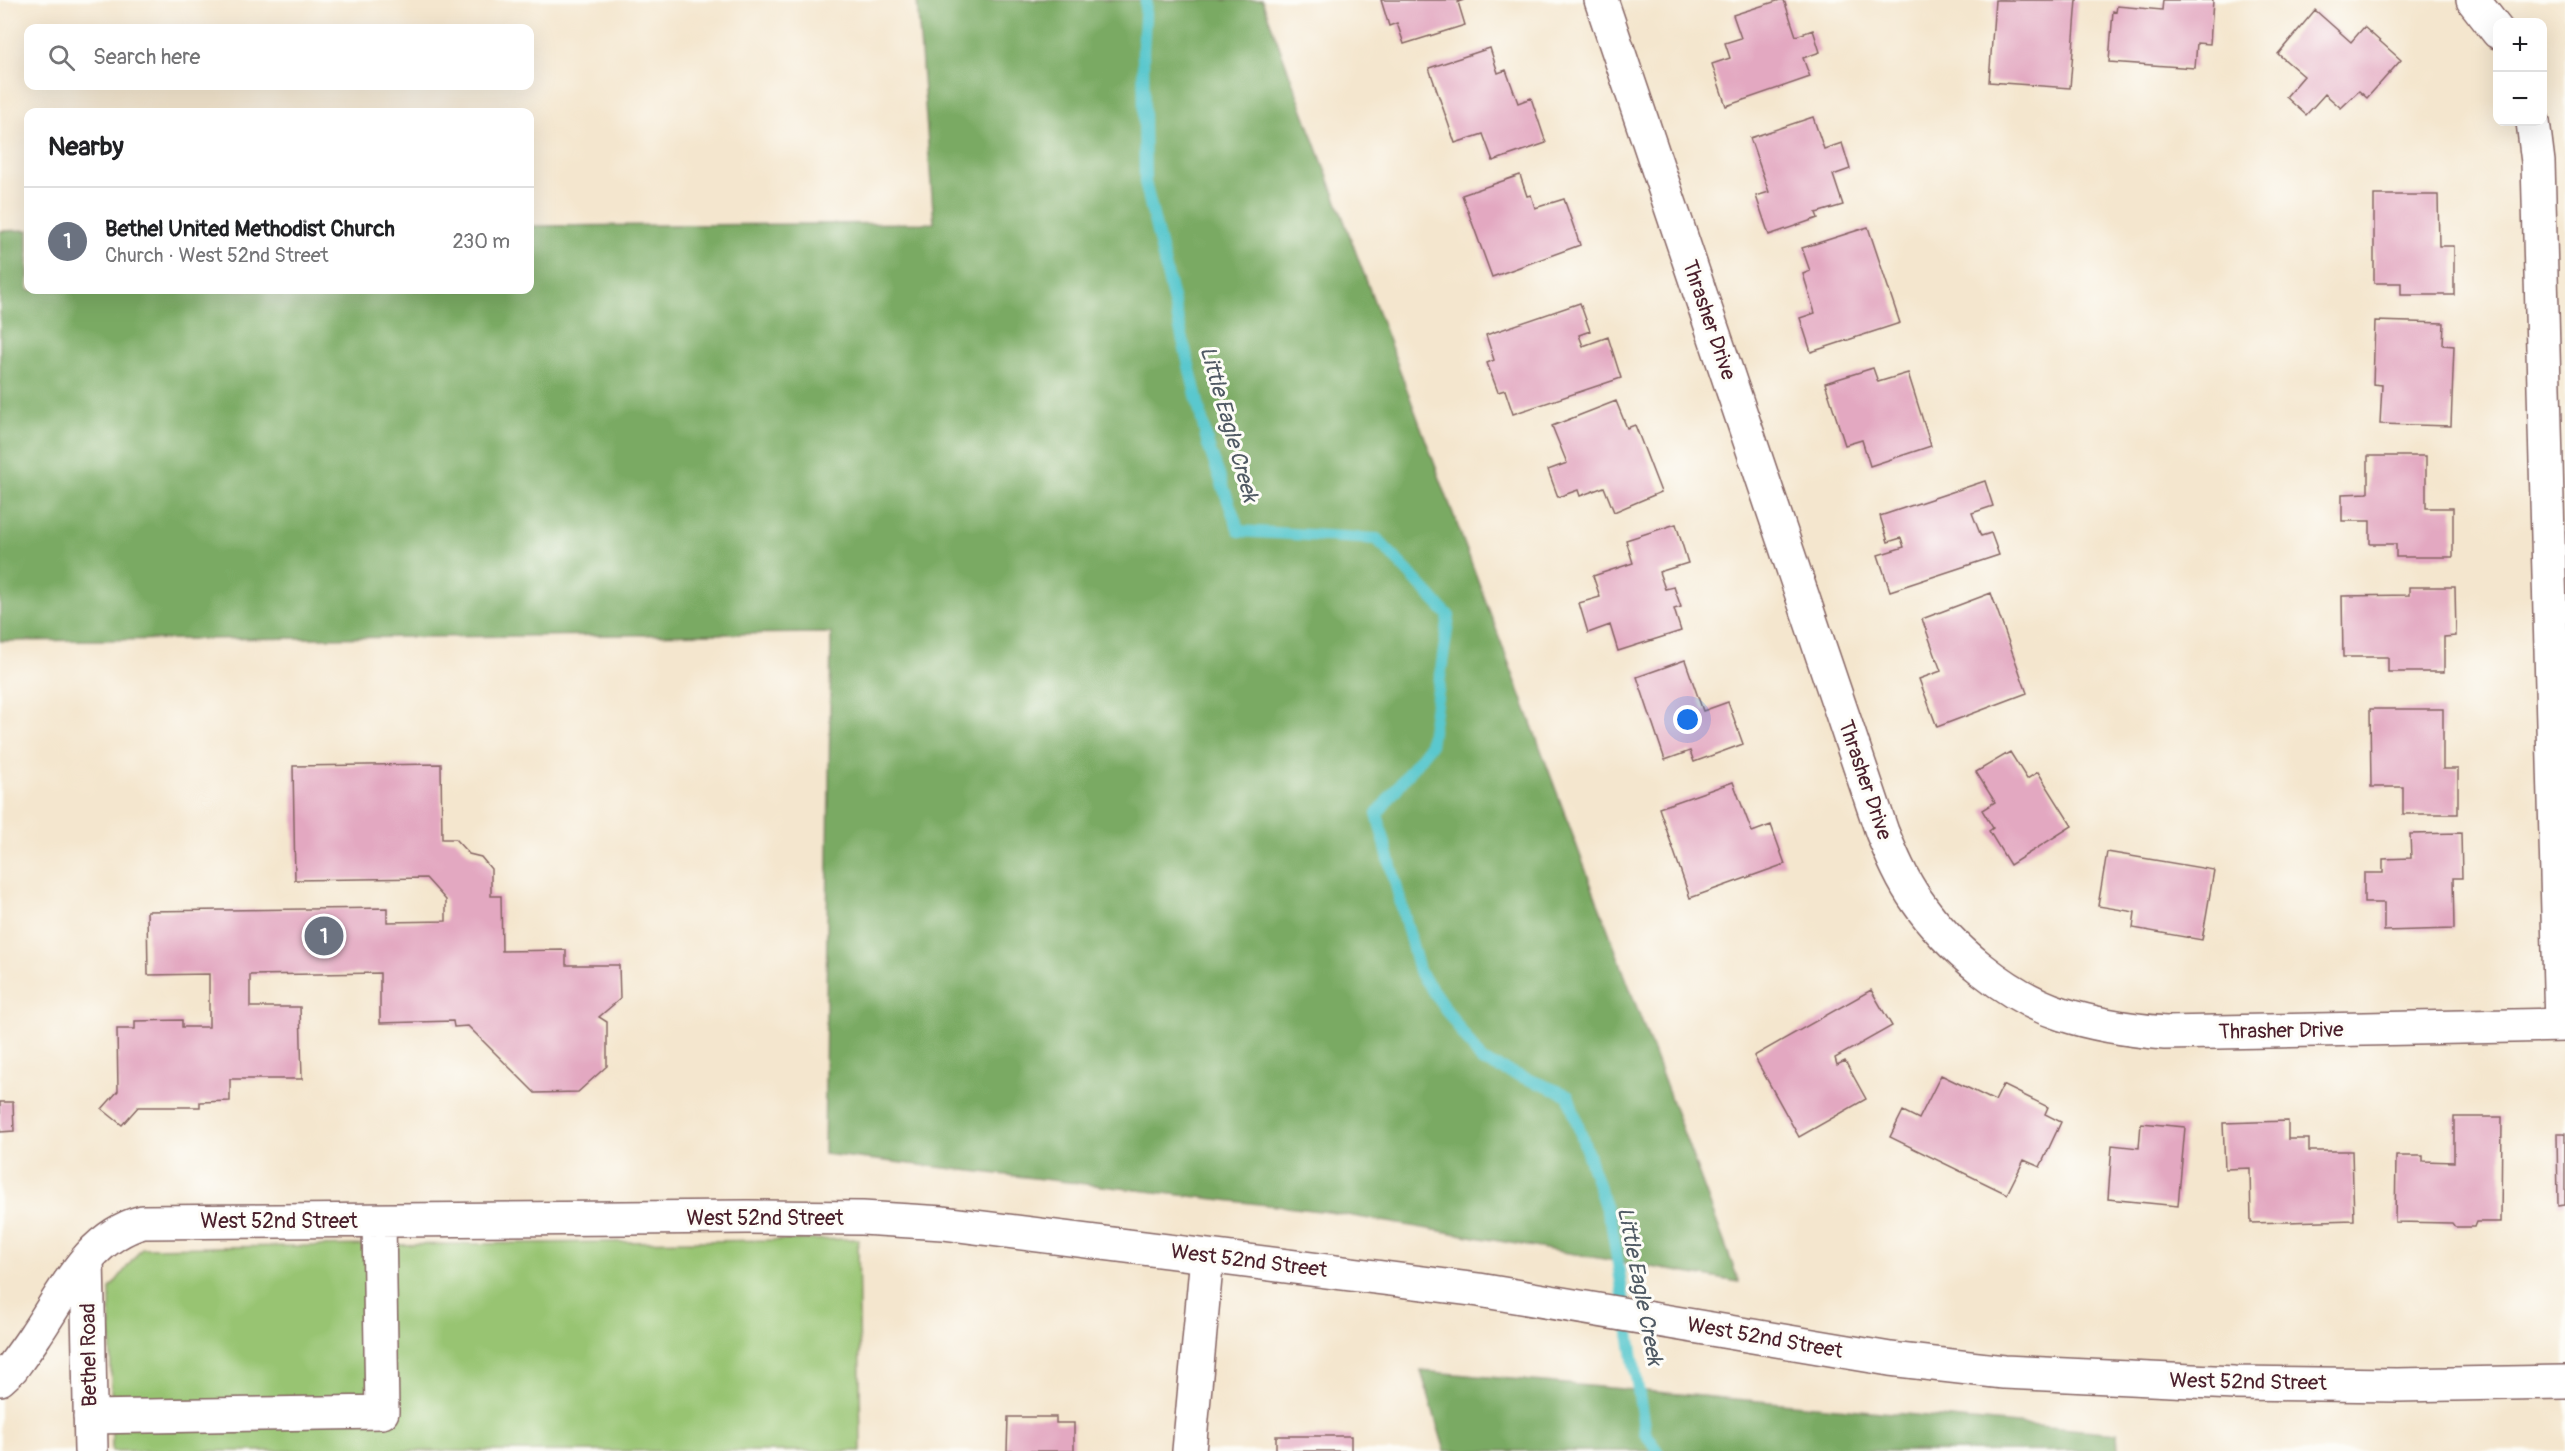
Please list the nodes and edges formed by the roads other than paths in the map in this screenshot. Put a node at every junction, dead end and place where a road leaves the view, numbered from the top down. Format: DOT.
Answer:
graph roads {
  1 [pos="1601,0"];
  2 [pos="2474,0"];
  3 [pos="2493,25"];
  4 [pos="2534,126"];
  5 [pos="2563,1025"];
  6 [pos="379,1221"];
  7 [pos="1208,1256"];
  8 [pos="87,1259"];
  9 [pos="0,1379"];
  10 [pos="2565,1382"];
  11 [pos="90,1417"];
  12 [pos="92,1451"];
  13 [pos="1189,1451"];
  1 -- 5 [label="street, Thrasher Drive"];
  2 -- 3 [label="street"];
  4 -- 5 [label="street"];
  6 -- 7 [label="street, West 52nd Street"];
  6 -- 8 [label="street, West 52nd Street"];
  6 -- 11 [label="street"];
  7 -- 10 [label="street, West 52nd Street"];
  7 -- 13 [label="street"];
  8 -- 9 [label="street, West 52nd Street"];
  8 -- 11 [label="street, Bethel Road"];
  11 -- 12 [label="street, Bethel Road"];
}
